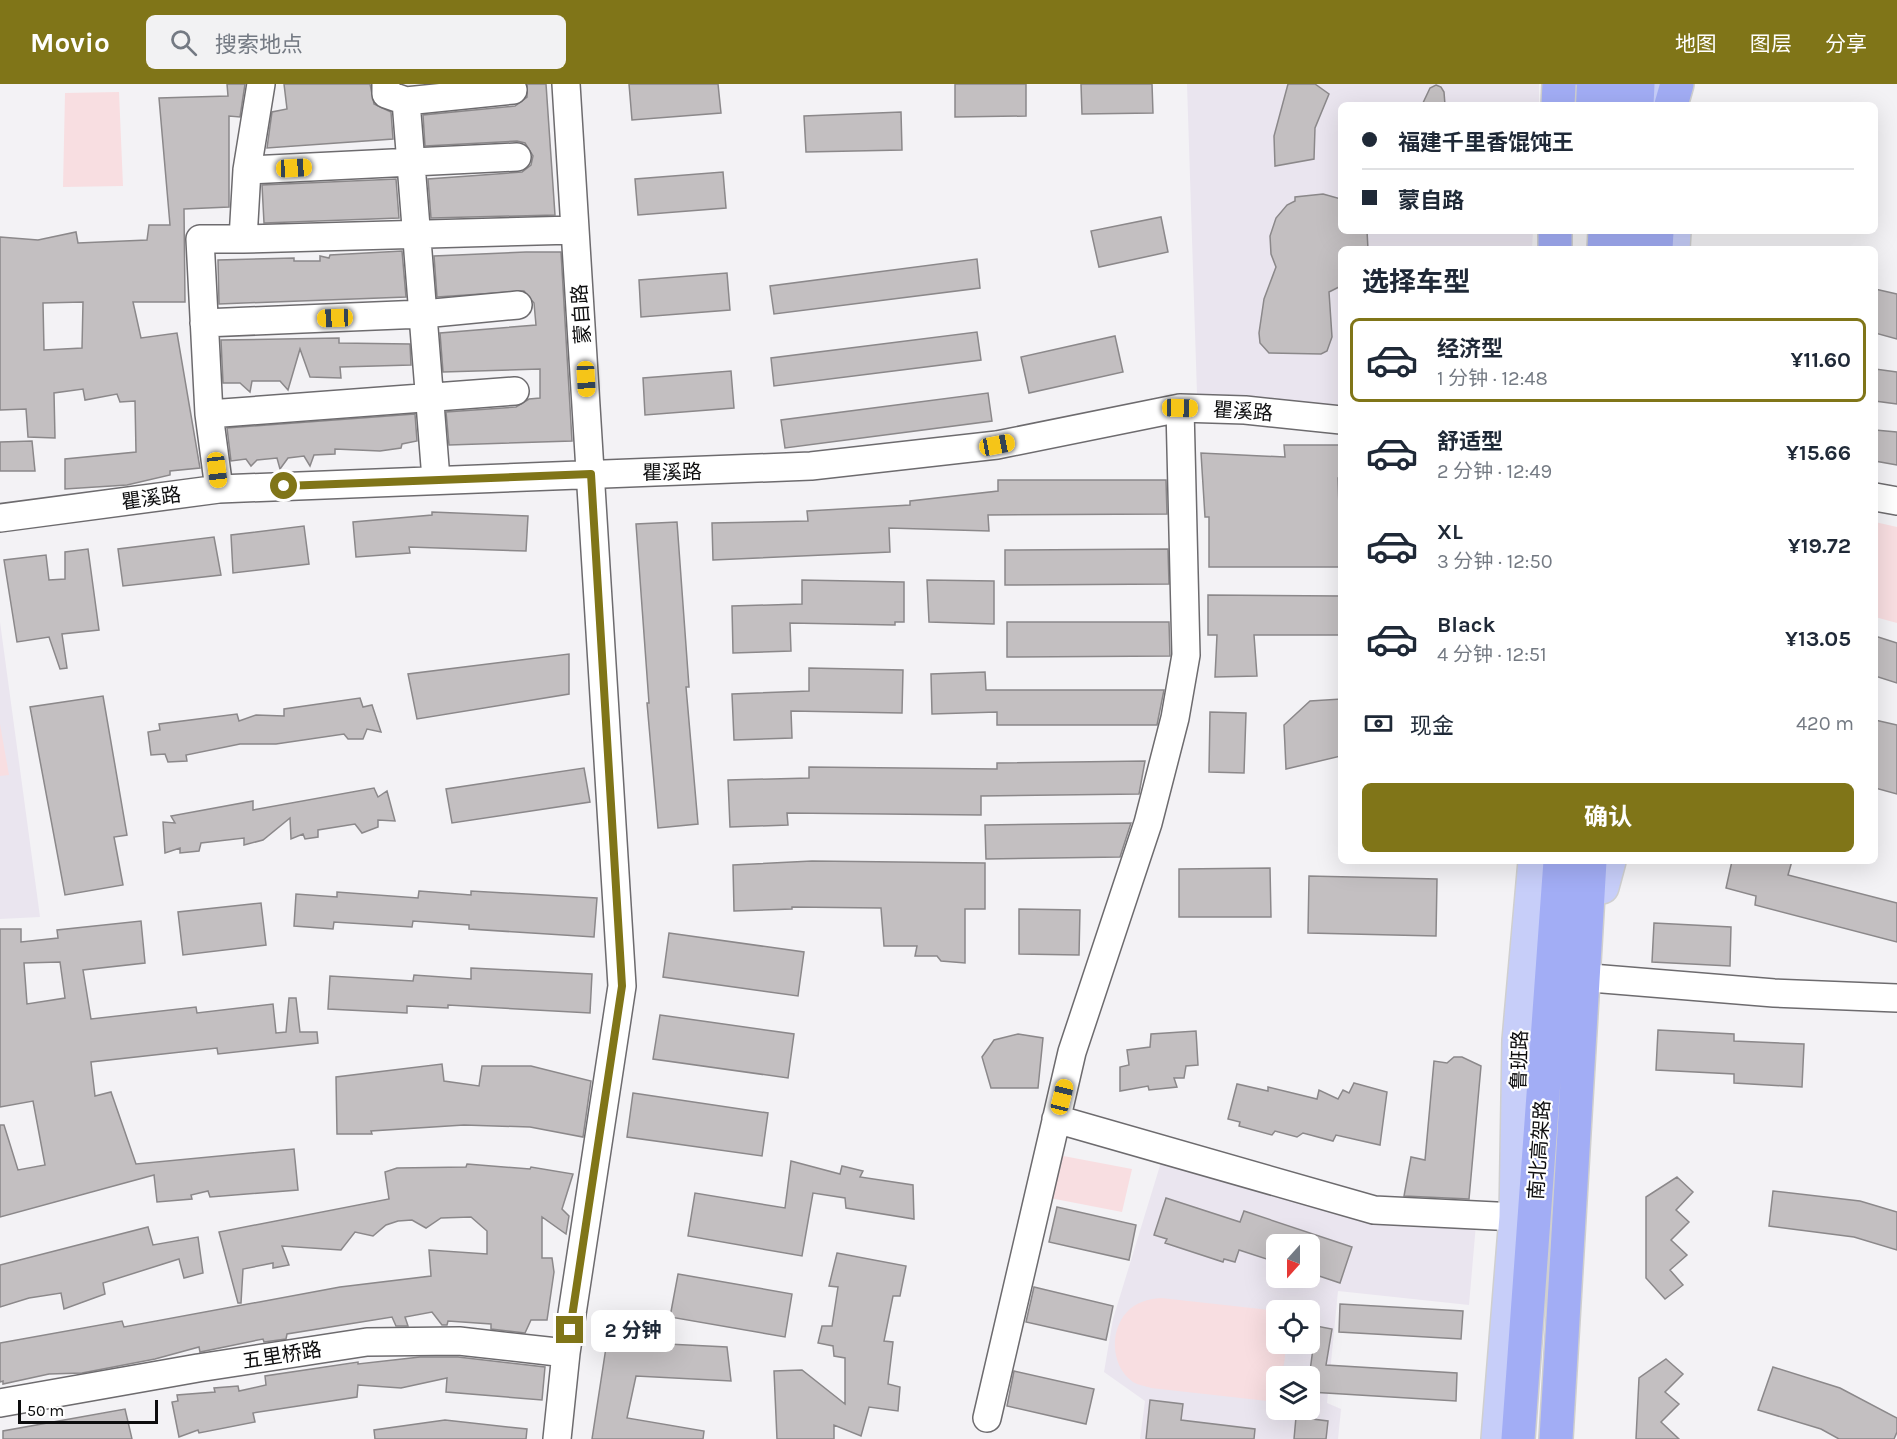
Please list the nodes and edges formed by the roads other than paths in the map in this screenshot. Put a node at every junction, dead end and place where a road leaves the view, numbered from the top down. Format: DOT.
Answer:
graph roads {
  1 [pos="261,84"];
  2 [pos="566,84"];
  3 [pos="1559,84"];
  4 [pos="1568,84"];
  5 [pos="1581,84"];
  6 [pos="1612,84"];
  7 [pos="1638,84"];
  8 [pos="1655,84"];
  9 [pos="1677,84"];
  10 [pos="1681,84"];
  11 [pos="513,90"];
  12 [pos="396,92"];
  13 [pos="1558,102"];
  14 [pos="1559,102"];
  15 [pos="1570,102"];
  16 [pos="1584,102"];
  17 [pos="1611,102"];
  18 [pos="1637,102"];
  19 [pos="1653,102"];
  20 [pos="1672,102"];
  21 [pos="1680,102"];
  22 [pos="517,157"];
  23 [pos="411,162"];
  24 [pos="247,170"];
  25 [pos="575,230"];
  26 [pos="417,234"];
  27 [pos="243,239"];
  28 [pos="518,305"];
  29 [pos="423,314"];
  30 [pos="204,323"];
  31 [pos="515,390"];
  32 [pos="429,399"];
  33 [pos="1180,408"];
  34 [pos="209,414"];
  35 [pos="1338,420"];
  36 [pos="591,474"];
  37 [pos="436,479"];
  38 [pos="219,489"];
  39 [pos="1878,498"];
  40 [pos="1897,501"];
  41 [pos="0,518"];
  42 [pos="1535,864"];
  43 [pos="1566,864"];
  44 [pos="1592,874"];
  45 [pos="1591,978"];
  46 [pos="1897,998"];
  47 [pos="1056,1119"];
  48 [pos="1516,1217"];
  49 [pos="566,1353"];
  50 [pos="0,1403"];
  51 [pos="987,1418"];
  52 [pos="557,1439"];
  53 [pos="1498,1439"];
  54 [pos="1518,1439"];
  55 [pos="1556,1439"];
  56 [pos="1572,1439"];
  1 -- 24 [label="street"];
  2 -- 25 [label="street, 蒙自路"];
  3 -- 13 [label="highway, bridge"];
  4 -- 14 [label="main road"];
  4 -- 15 [label="main road"];
  5 -- 16 [label="highway"];
  6 -- 17 [label="highway"];
  7 -- 18 [label="highway"];
  8 -- 19 [label="main road"];
  9 -- 20 [label="highway"];
  10 -- 21 [label="main road"];
  11 -- 12 [label="street"];
  12 -- 23 [label="street"];
  22 -- 23 [label="street"];
  23 -- 24 [label="street"];
  23 -- 26 [label="street"];
  24 -- 27 [label="street"];
  25 -- 26 [label="street"];
  25 -- 36 [label="street, 蒙自路"];
  26 -- 27 [label="street"];
  26 -- 29 [label="street"];
  27 -- 30 [label="street"];
  28 -- 29 [label="street"];
  29 -- 30 [label="street"];
  29 -- 32 [label="street"];
  30 -- 34 [label="street"];
  31 -- 32 [label="street"];
  32 -- 34 [label="street"];
  32 -- 37 [label="street"];
  33 -- 35 [label="street, 瞿溪路"];
  33 -- 36 [label="street, 瞿溪路"];
  33 -- 47 [label="street"];
  34 -- 38 [label="street"];
  36 -- 37 [label="street, 瞿溪路"];
  36 -- 49 [label="street, 蒙自路"];
  37 -- 38 [label="street, 瞿溪路"];
  38 -- 41 [label="street, 瞿溪路"];
  39 -- 40 [label="street"];
  42 -- 48 [label="main road, 鲁班路"];
  43 -- 44 [label="highway, 南北高架路"];
  44 -- 45 [label="main road"];
  44 -- 54 [label="highway, 南北高架路"];
  44 -- 55 [label="highway, 南北高架路"];
  45 -- 46 [label="street"];
  45 -- 56 [label="main road"];
  47 -- 48 [label="street"];
  47 -- 51 [label="street"];
  48 -- 53 [label="main road, 鲁班路"];
  49 -- 50 [label="street, 五里桥路"];
  49 -- 52 [label="street, 蒙自路"];
}
